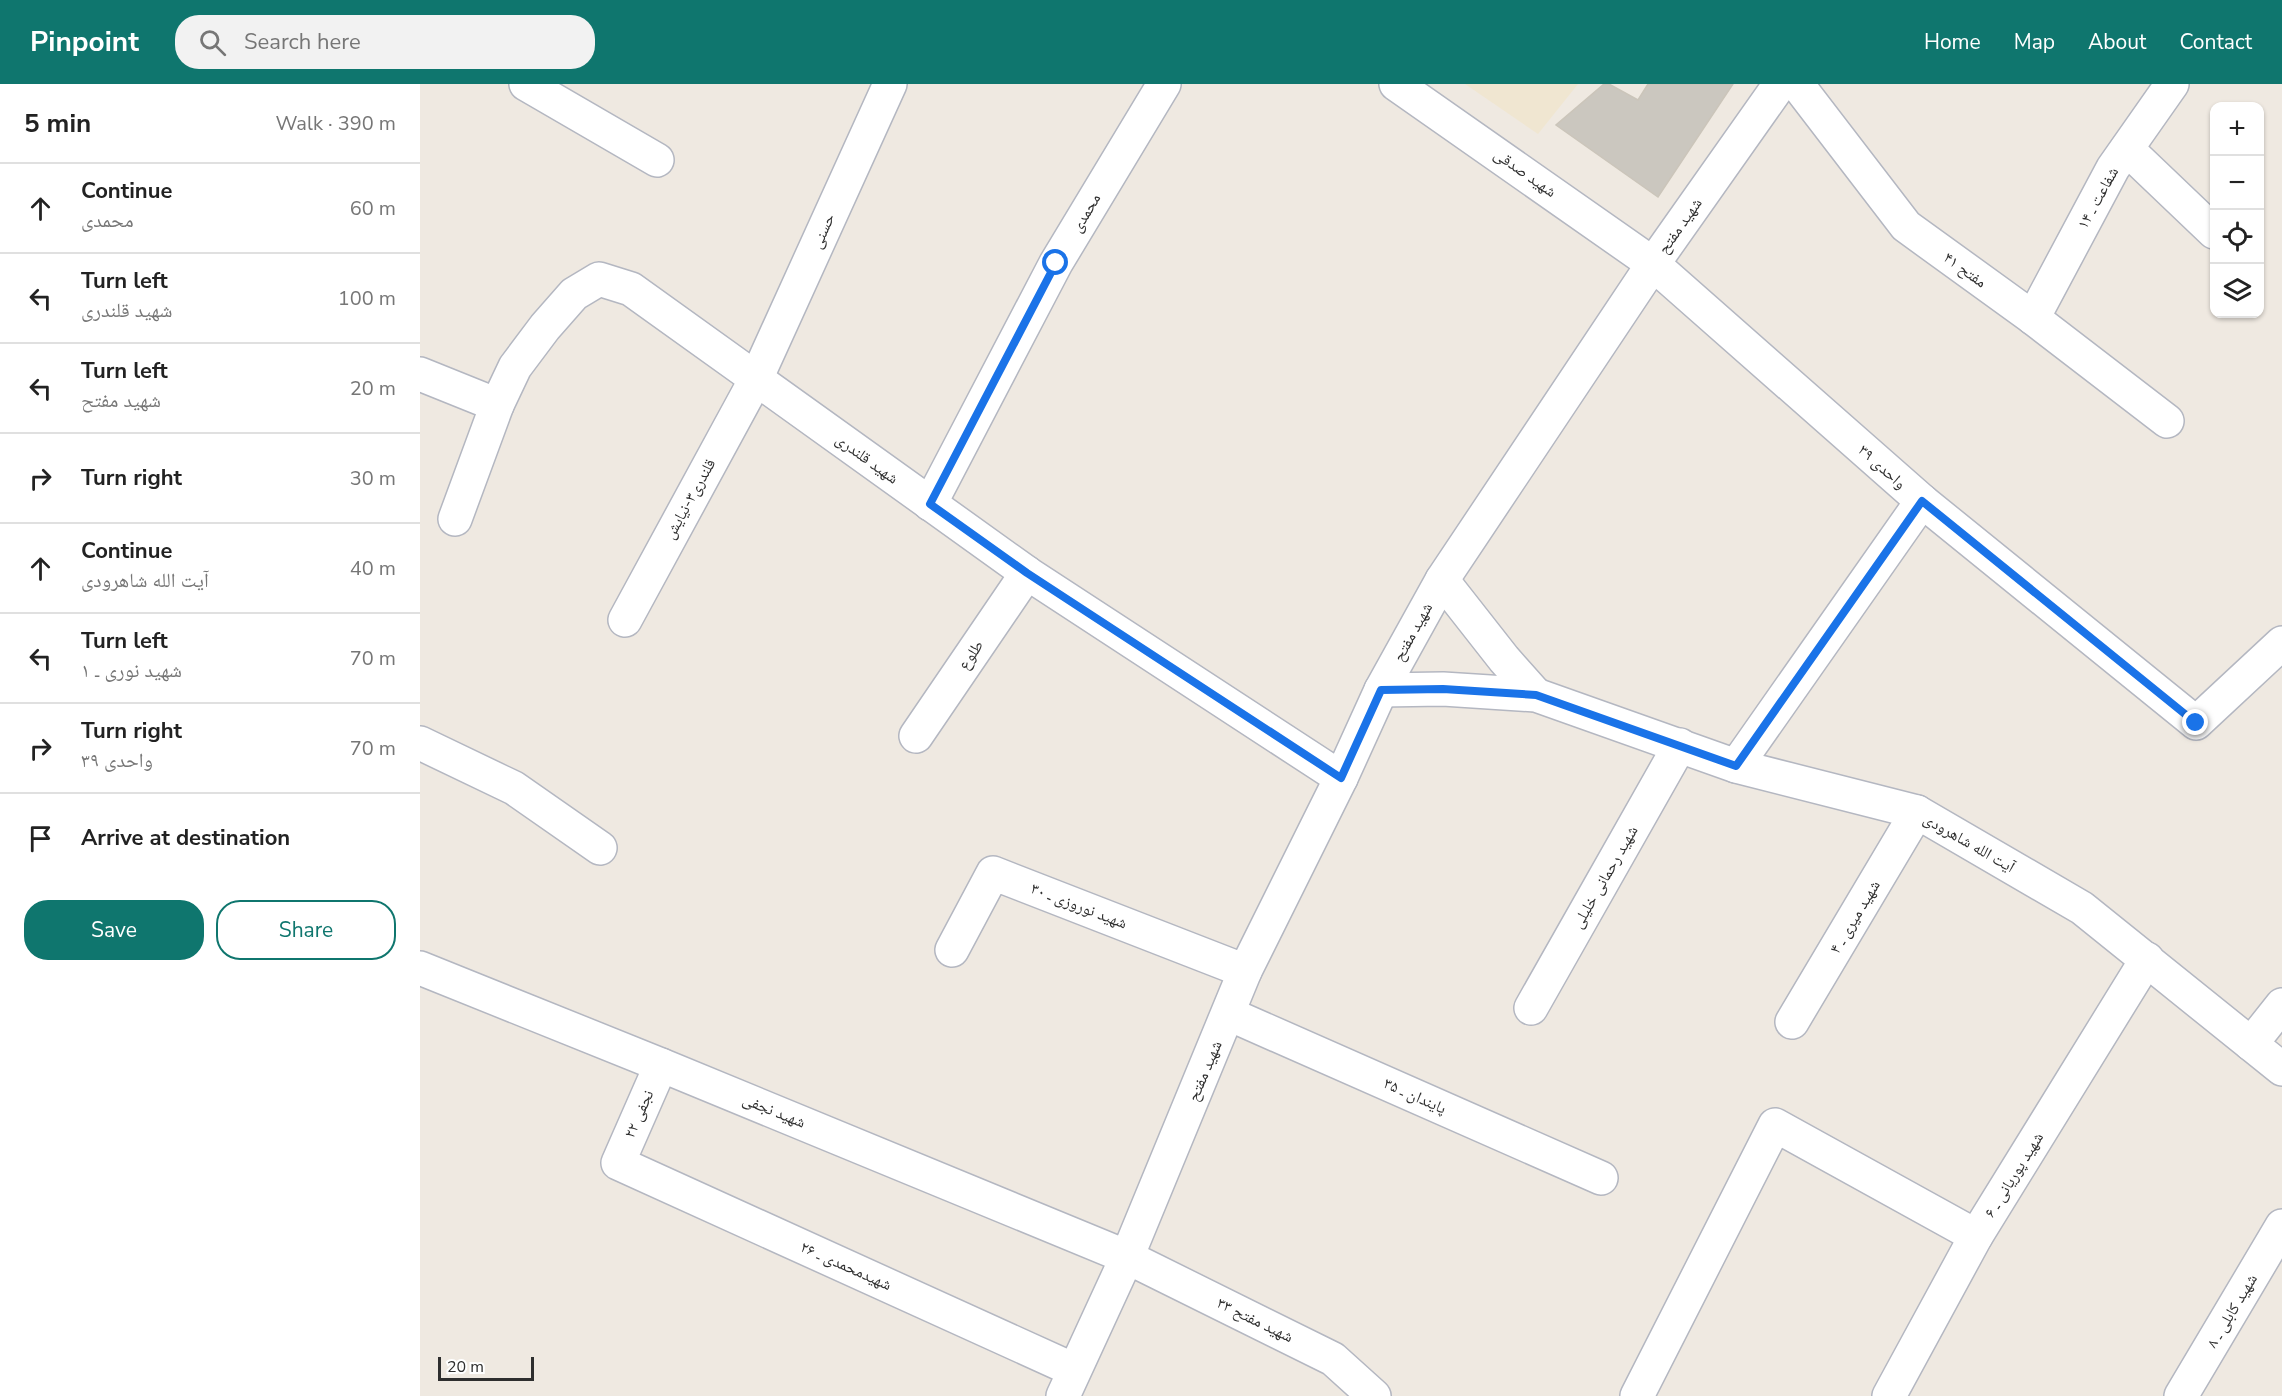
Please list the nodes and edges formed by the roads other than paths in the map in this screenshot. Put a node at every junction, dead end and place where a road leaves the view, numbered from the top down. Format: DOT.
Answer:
graph roads {
  1 [pos="526,84"];
  2 [pos="890,84"];
  3 [pos="1164,84"];
  4 [pos="1396,84"];
  5 [pos="1780,84"];
  6 [pos="1797,84"];
  7 [pos="2172,84"];
  8 [pos="2127,148"];
  9 [pos="657,160"];
  10 [pos="2210,228"];
  11 [pos="1653,264"];
  12 [pos="2033,318"];
  13 [pos="420,374"];
  14 [pos="756,379"];
  15 [pos="497,405"];
  16 [pos="2167,421"];
  17 [pos="1922,501"];
  18 [pos="930,504"];
  19 [pos="455,519"];
  20 [pos="1027,573"];
  21 [pos="1442,580"];
  22 [pos="625,620"];
  23 [pos="2282,644"];
  24 [pos="1381,690"];
  25 [pos="1536,695"];
  26 [pos="916,736"];
  27 [pos="420,743"];
  28 [pos="1680,745"];
  29 [pos="1736,766"];
  30 [pos="1341,778"];
  31 [pos="1917,812"];
  32 [pos="600,848"];
  33 [pos="952,950"];
  34 [pos="2147,959"];
  35 [pos="420,968"];
  36 [pos="1245,971"];
  37 [pos="2282,1005"];
  38 [pos="1531,1008"];
  39 [pos="1228,1014"];
  40 [pos="1792,1022"];
  41 [pos="2251,1044"];
  42 [pos="661,1065"];
  43 [pos="2282,1070"];
  44 [pos="618,1163"];
  45 [pos="1601,1178"];
  46 [pos="2282,1226"];
  47 [pos="1976,1236"];
  48 [pos="1127,1257"];
  49 [pos="1069,1383"];
  50 [pos="1374,1396"];
  51 [pos="1637,1396"];
  52 [pos="1889,1396"];
  53 [pos="2181,1396"];
  1 -- 9 [label="street"];
  2 -- 14 [label="street, حسنی"];
  3 -- 18 [label="street, محمدی"];
  4 -- 11 [label="street, شهید صدقی"];
  5 -- 11 [label="street, شهید مفتح"];
  6 -- 12 [label="street, مفتح ۴۱"];
  7 -- 8 [label="street, شفاعت ـ ۱۴"];
  8 -- 10 [label="street"];
  8 -- 12 [label="street, شفاعت ـ ۱۴"];
  11 -- 17 [label="street, واحدی ۳۹"];
  11 -- 21 [label="street, شهید مفتح"];
  12 -- 16 [label="street, مفتح ۴۱"];
  13 -- 15 [label="street"];
  14 -- 15 [label="street, شهید قلندری"];
  14 -- 18 [label="street, شهید قلندری"];
  14 -- 22 [label="street, قلندری۳-نیایش"];
  15 -- 19 [label="street, شهید قلندری"];
  17 -- 23 [label="street, واحدی ۳۹"];
  17 -- 29 [label="street"];
  18 -- 20 [label="street, شهید قلندری"];
  20 -- 26 [label="street, طلوع"];
  20 -- 30 [label="street, شهید قلندری"];
  21 -- 24 [label="street, شهید مفتح"];
  21 -- 25 [label="street"];
  24 -- 25 [label="street"];
  24 -- 30 [label="street, شهید مفتح"];
  25 -- 28 [label="street, آیت الله شاهرودی"];
  27 -- 32 [label="street"];
  28 -- 29 [label="street, آیت الله شاهرودی"];
  28 -- 38 [label="street, شهید رحمانی خلیلی"];
  29 -- 31 [label="street, آیت الله شاهرودی"];
  30 -- 36 [label="street, شهید مفتح"];
  31 -- 34 [label="street, آیت الله شاهرودی"];
  31 -- 40 [label="street, شهید میری ـ ۴"];
  33 -- 36 [label="street, شهید نوروزی ـ ۳۰"];
  34 -- 41 [label="street, آیت الله شاهرودی"];
  34 -- 47 [label="street, شهید پوریانی ـ ۶"];
  35 -- 42 [label="street, شهید نجفی"];
  36 -- 39 [label="street, شهید مفتح"];
  37 -- 41 [label="street"];
  39 -- 45 [label="street, پایندان ـ ۳۵"];
  39 -- 48 [label="street, شهید مفتح"];
  41 -- 43 [label="street, آیت الله شاهرودی"];
  42 -- 44 [label="street, نجفی ۲۲"];
  42 -- 48 [label="street, شهید نجفی"];
  44 -- 49 [label="street, شهیدمحمدی ـ ۲۶"];
  46 -- 53 [label="street, شهید کابلی ـ ۸"];
  47 -- 51 [label="street"];
  47 -- 52 [label="street, شهید پوریانی ـ ۶"];
  48 -- 49 [label="street, شهید مفتح"];
  48 -- 50 [label="street, شهید مفتح ۳۳"];
}
